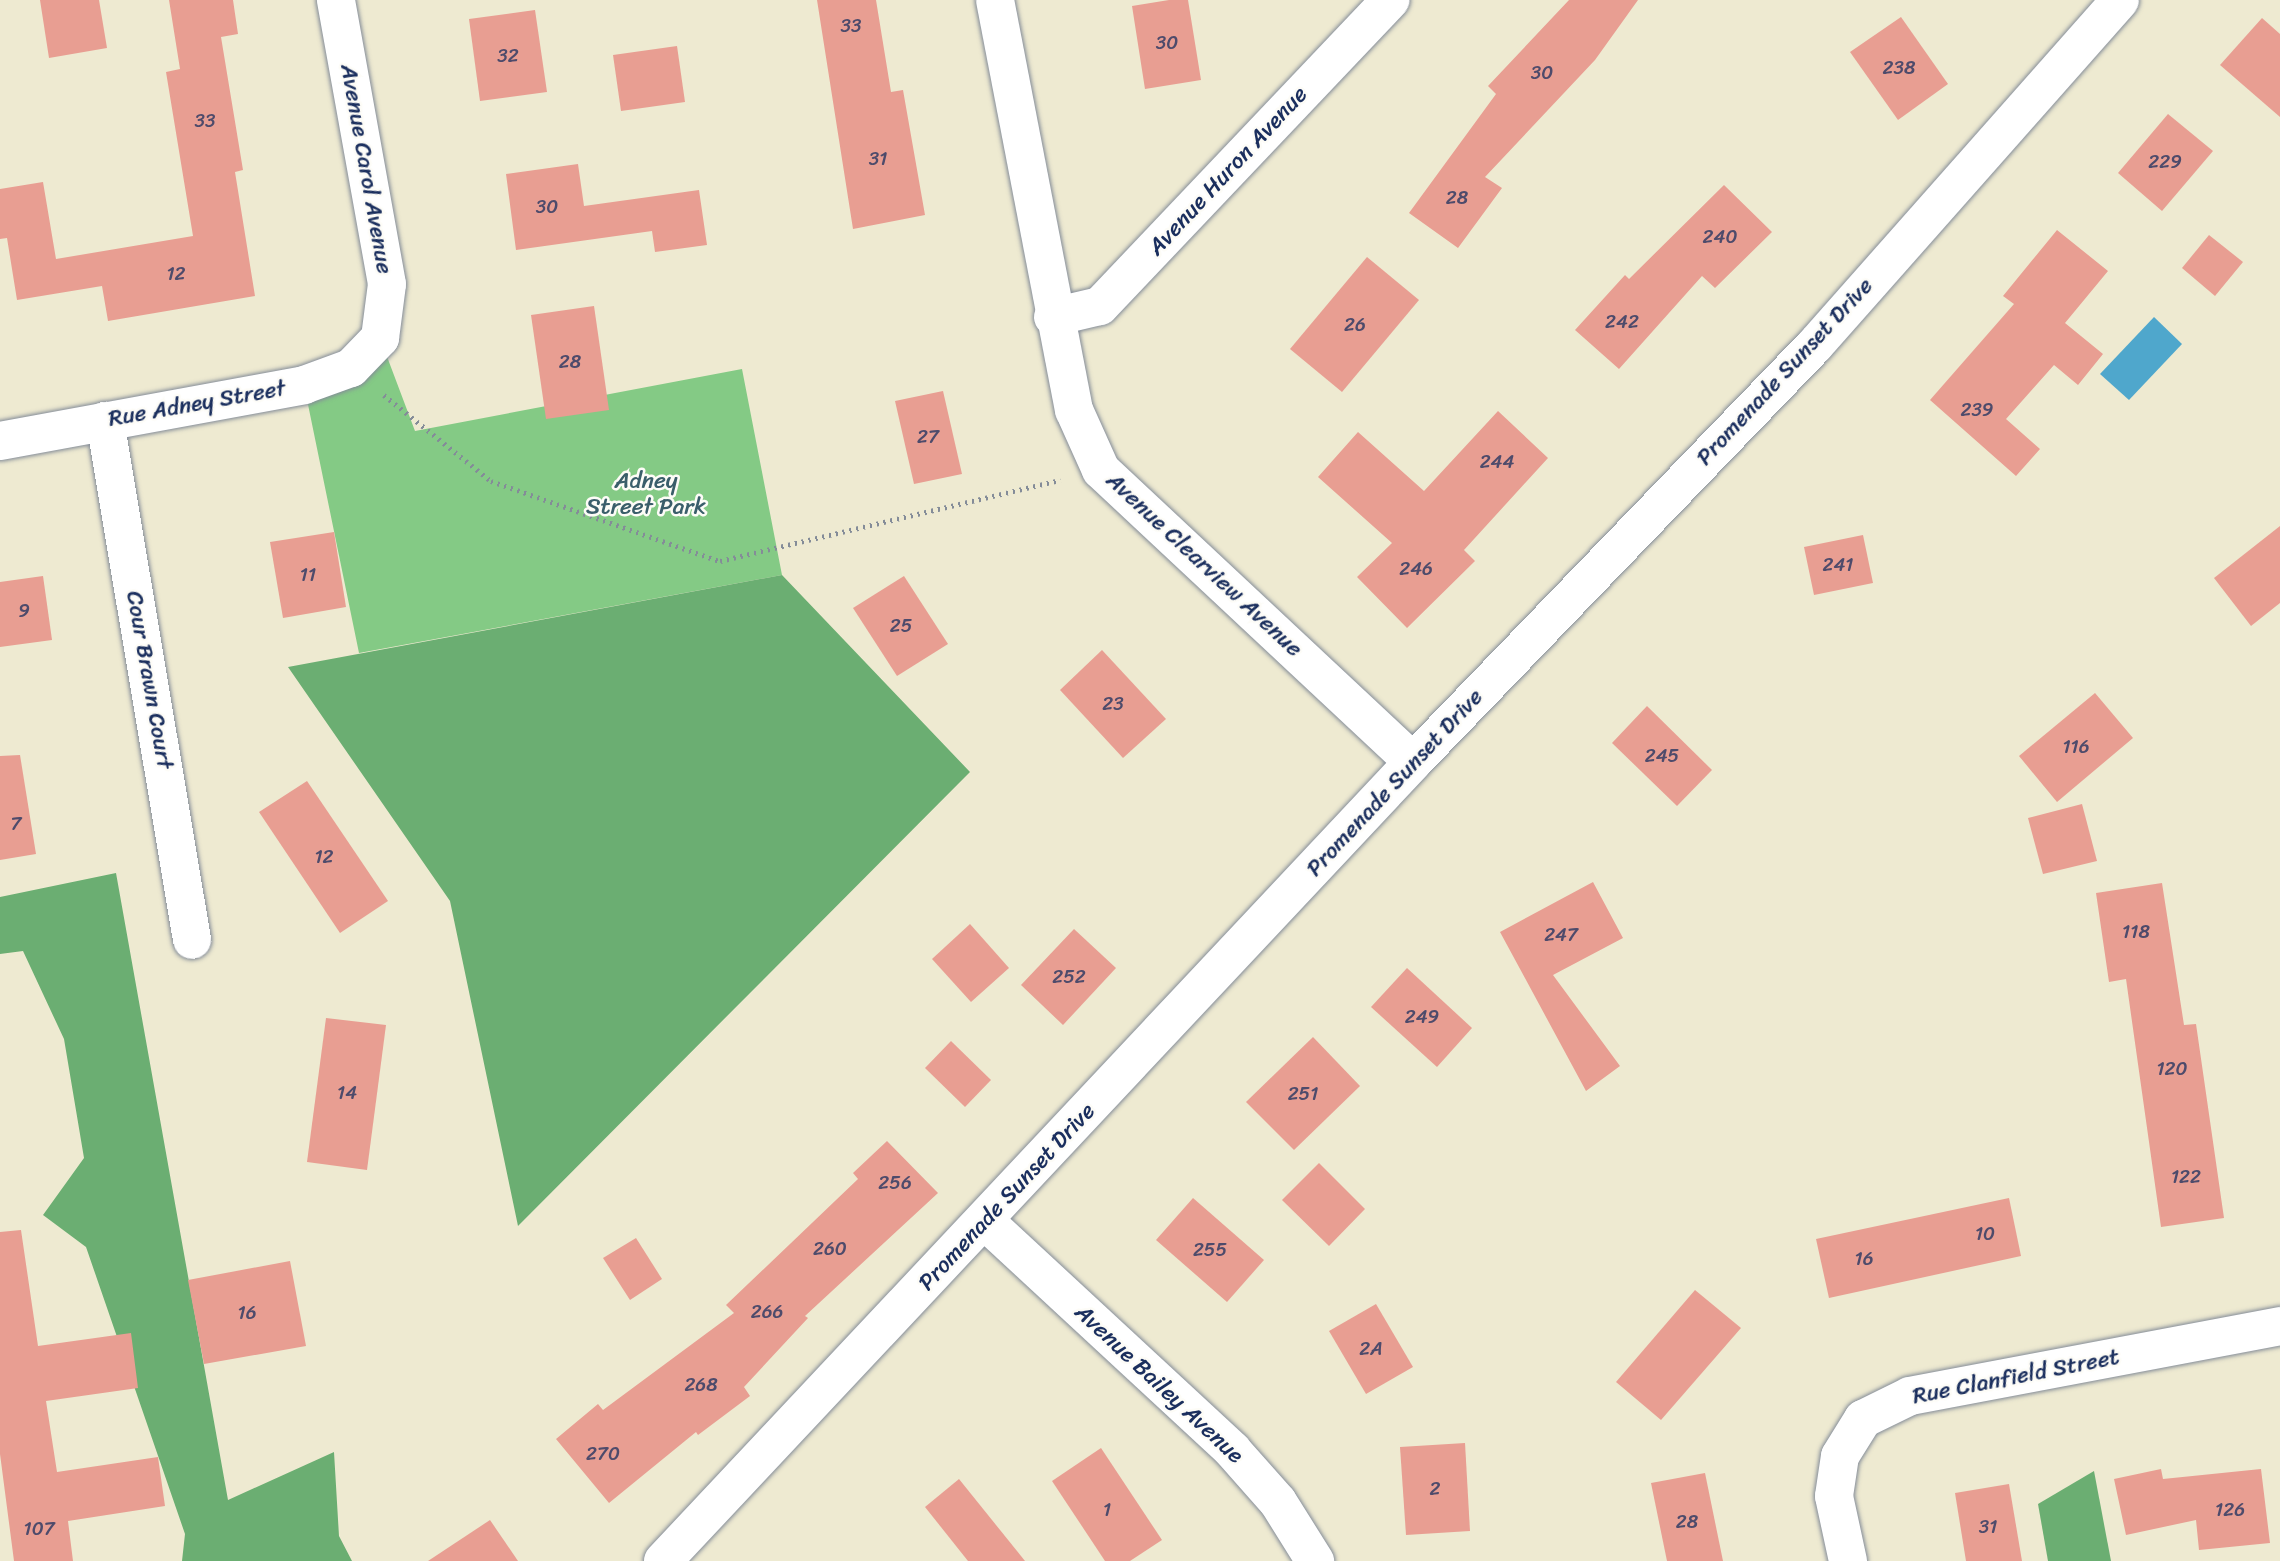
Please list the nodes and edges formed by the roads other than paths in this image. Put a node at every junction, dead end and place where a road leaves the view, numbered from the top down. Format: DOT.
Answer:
graph roads {
  1 [pos="336,0"];
  2 [pos="995,0"];
  3 [pos="1390,0"];
  4 [pos="2120,0"];
  5 [pos="1053,317"];
  6 [pos="380,338"];
  7 [pos="105,421"];
  8 [pos="0,441"];
  9 [pos="1413,762"];
  10 [pos="192,940"];
  11 [pos="985,1222"];
  12 [pos="2280,1326"];
  13 [pos="663,1561"];
  14 [pos="1315,1561"];
  15 [pos="1848,1561"];
  1 -- 6 [label="street, Avenue Carol Avenue"];
  2 -- 5 [label="street, Avenue Clearview Avenue"];
  3 -- 5 [label="street, Avenue Huron Avenue"];
  4 -- 9 [label="street, Promenade Sunset Drive"];
  5 -- 9 [label="street, Avenue Clearview Avenue"];
  6 -- 7 [label="street, Rue Adney Street"];
  7 -- 8 [label="street, Rue Adney Street"];
  7 -- 10 [label="street, Cour Brawn Court"];
  9 -- 11 [label="street, Promenade Sunset Drive"];
  11 -- 13 [label="street, Promenade Sunset Drive"];
  11 -- 14 [label="street, Avenue Bailey Avenue"];
  12 -- 15 [label="street, Rue Clanfield Street"];
}
